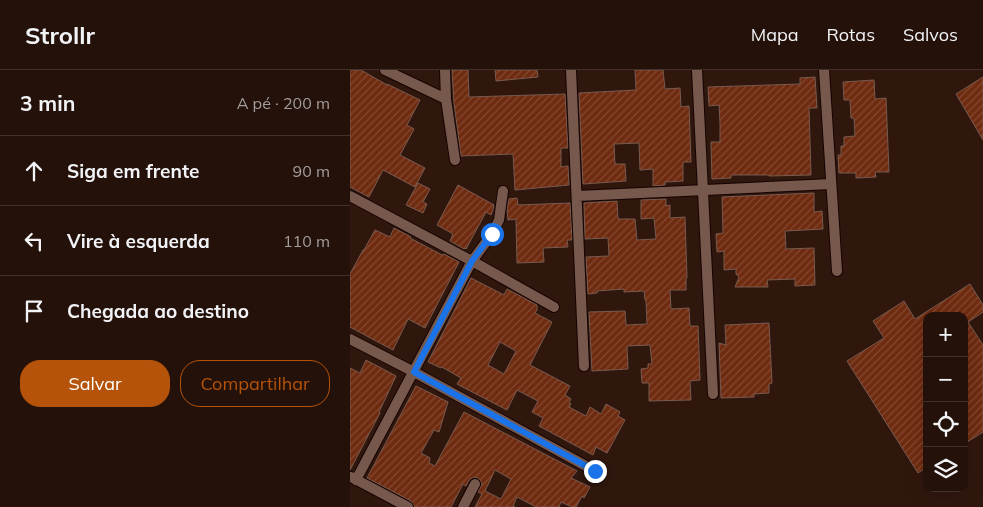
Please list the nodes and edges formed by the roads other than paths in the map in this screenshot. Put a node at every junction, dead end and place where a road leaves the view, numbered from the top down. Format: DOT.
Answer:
graph roads {
  1 [pos="385,70"];
  2 [pos="444,70"];
  3 [pos="571,70"];
  4 [pos="697,70"];
  5 [pos="824,70"];
  6 [pos="446,99"];
  7 [pos="454,160"];
  8 [pos="832,184"];
  9 [pos="703,190"];
  10 [pos="503,191"];
  11 [pos="350,196"];
  12 [pos="577,196"];
  13 [pos="472,261"];
  14 [pos="838,271"];
  15 [pos="554,307"];
  16 [pos="350,339"];
  17 [pos="584,366"];
  18 [pos="414,372"];
  19 [pos="713,394"];
  20 [pos="595,471"];
  21 [pos="353,478"];
  22 [pos="475,484"];
  23 [pos="408,507"];
  24 [pos="463,507"];
  1 -- 6 [label="street"];
  2 -- 6 [label="street"];
  3 -- 12 [label="street"];
  4 -- 9 [label="street"];
  5 -- 8 [label="street"];
  6 -- 7 [label="street"];
  8 -- 9 [label="street"];
  8 -- 14 [label="street"];
  9 -- 12 [label="street"];
  9 -- 19 [label="street"];
  10 -- 13 [label="street"];
  11 -- 13 [label="street"];
  12 -- 17 [label="street"];
  13 -- 15 [label="street"];
  13 -- 18 [label="street"];
  16 -- 18 [label="street"];
  18 -- 20 [label="street"];
  18 -- 21 [label="street"];
  21 -- 23 [label="street"];
  22 -- 24 [label="street"];
}
